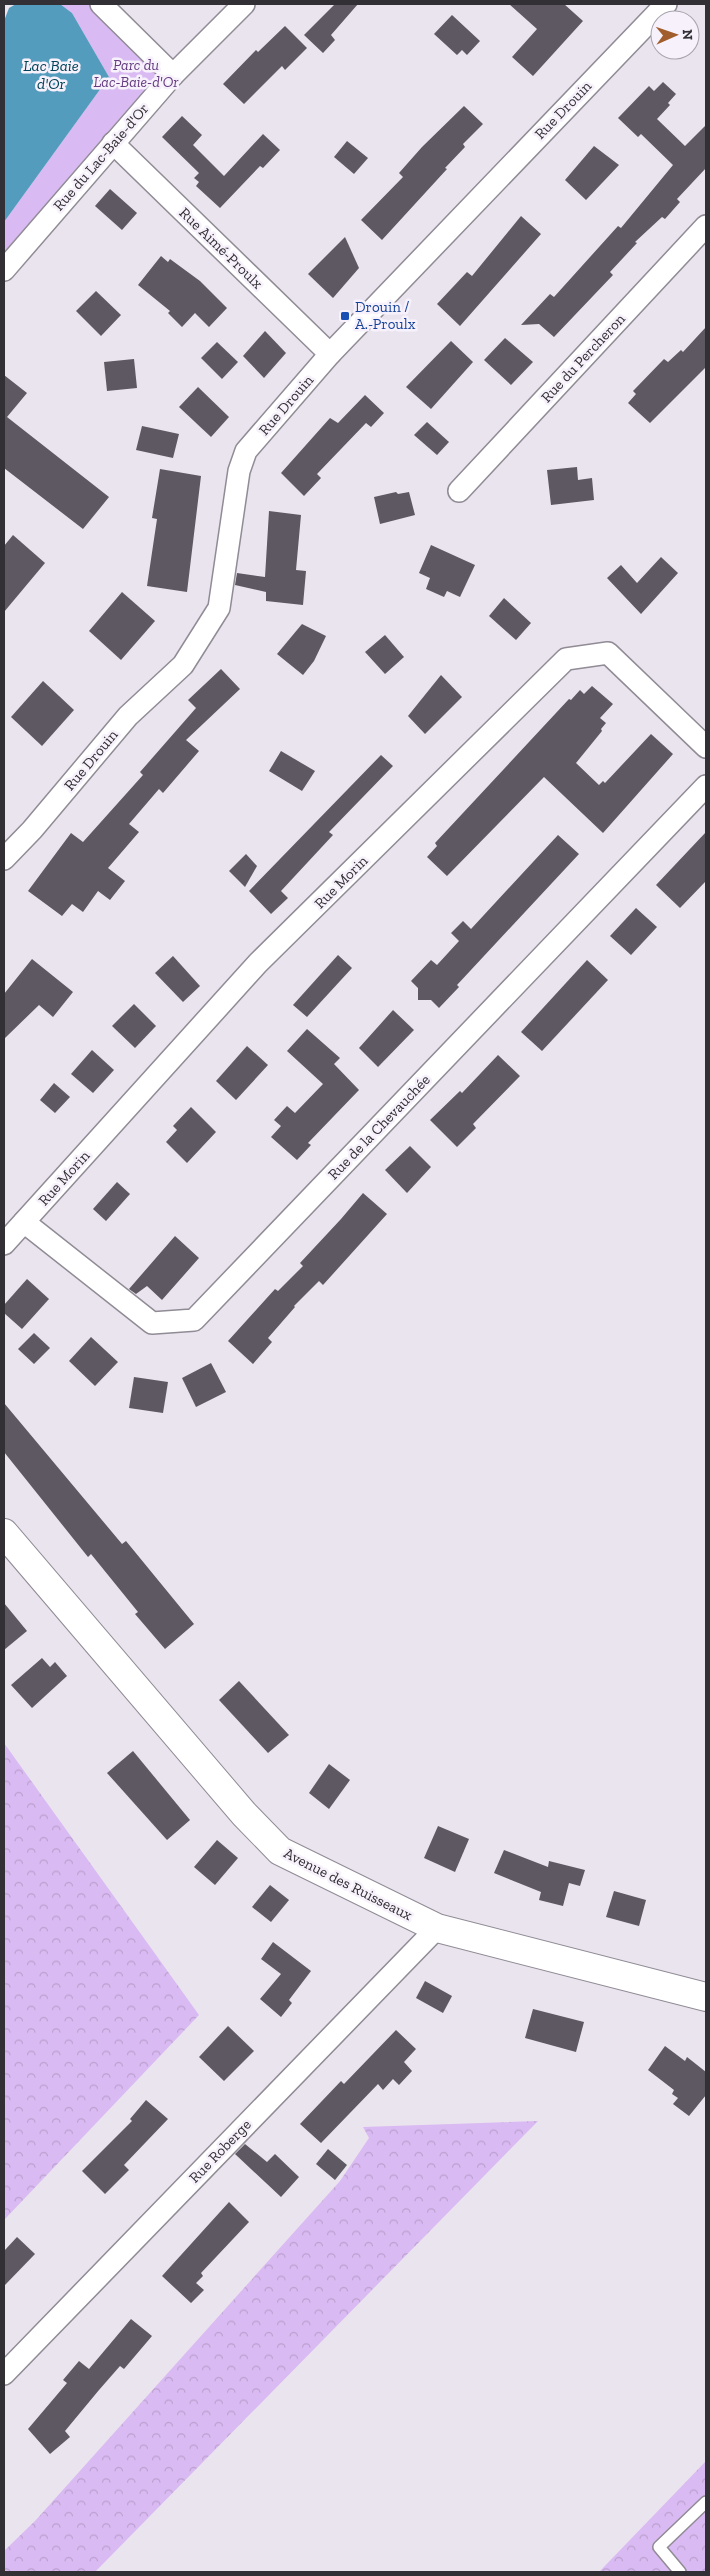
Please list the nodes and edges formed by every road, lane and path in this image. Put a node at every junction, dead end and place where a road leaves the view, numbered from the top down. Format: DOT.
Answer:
graph roads {
  1 [pos="101,4"];
  2 [pos="244,4"];
  3 [pos="666,4"];
  4 [pos="174,75"];
  5 [pos="113,142"];
  6 [pos="706,226"];
  7 [pos="4,270"];
  8 [pos="330,354"];
  9 [pos="459,491"];
  10 [pos="706,747"];
  11 [pos="706,786"];
  12 [pos="4,859"];
  13 [pos="24,1222"];
  14 [pos="4,1244"];
  15 [pos="4,1534"];
  16 [pos="437,1928"];
  17 [pos="706,1997"];
  18 [pos="4,2374"];
  19 [pos="706,2502"];
  20 [pos="680,2572"];
  1 -- 4 [label="street"];
  2 -- 4 [label="street, Rue du Lac-Baie-d'Or"];
  3 -- 8 [label="street, Rue Drouin"];
  4 -- 5 [label="street, Rue du Lac-Baie-d'Or"];
  5 -- 7 [label="street, Rue du Lac-Baie-d'Or"];
  5 -- 8 [label="street, Rue Aimé-Proulx"];
  6 -- 9 [label="street, Rue du Percheron"];
  8 -- 12 [label="street, Rue Drouin"];
  10 -- 13 [label="street, Rue Morin"];
  11 -- 13 [label="street, Rue de la Chevauchée"];
  13 -- 14 [label="street, Rue Morin"];
  15 -- 16 [label="street, Avenue des Ruisseaux"];
  16 -- 17 [label="street, Avenue des Ruisseaux"];
  16 -- 18 [label="street, Rue Roberge"];
  19 -- 20 [label="lane"];
}
